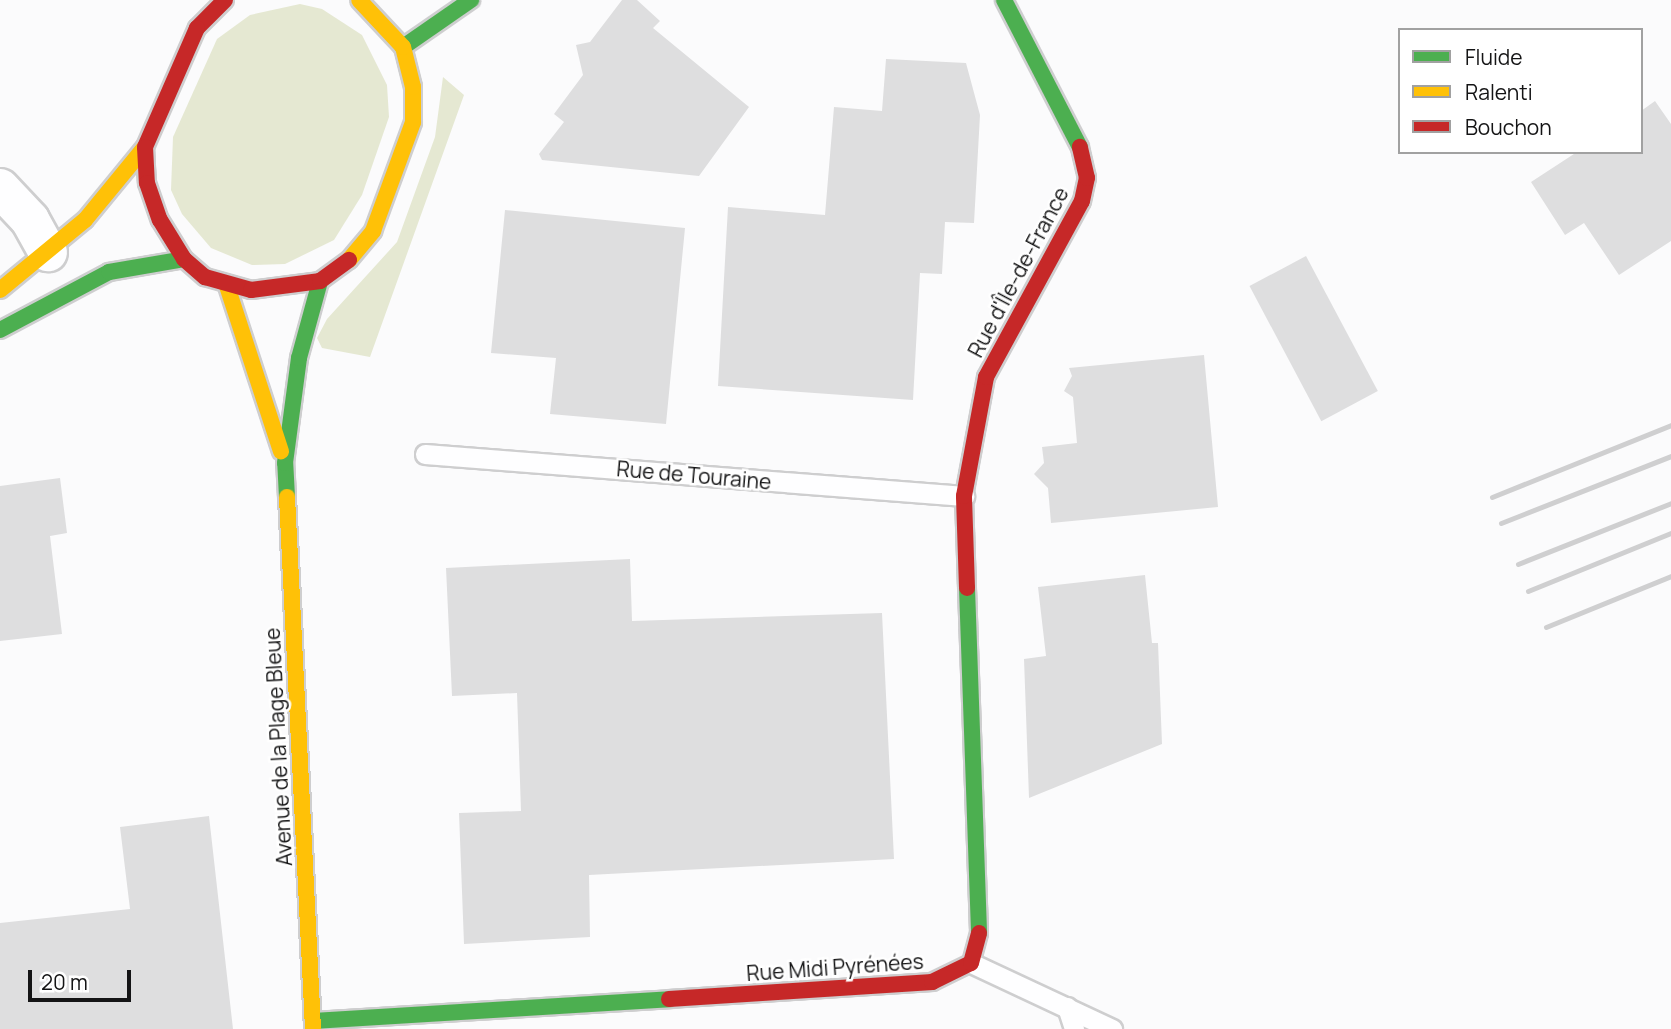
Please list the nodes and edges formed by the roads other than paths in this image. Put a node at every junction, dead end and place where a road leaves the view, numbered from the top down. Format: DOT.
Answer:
graph roads {
  1 [pos="225,0"];
  2 [pos="359,0"];
  3 [pos="471,0"];
  4 [pos="1004,0"];
  5 [pos="403,47"];
  6 [pos="145,147"];
  7 [pos="0,188"];
  8 [pos="47,252"];
  9 [pos="184,259"];
  10 [pos="320,281"];
  11 [pos="227,286"];
  12 [pos="0,290"];
  13 [pos="0,330"];
  14 [pos="425,454"];
  15 [pos="285,463"];
  16 [pos="964,496"];
  17 [pos="971,963"];
  18 [pos="1067,1007"];
  19 [pos="313,1025"];
  20 [pos="1074,1029"];
  21 [pos="1112,1029"];
  1 -- 6 [label="main road"];
  2 -- 5 [label="main road"];
  3 -- 5 [label="main road"];
  4 -- 16 [label="main road, Rue d'Île-de-France"];
  5 -- 10 [label="main road"];
  6 -- 8 [label="main road"];
  6 -- 9 [label="main road"];
  7 -- 8 [label="street"];
  8 -- 12 [label="main road"];
  9 -- 11 [label="main road"];
  9 -- 13 [label="main road"];
  10 -- 11 [label="main road"];
  10 -- 15 [label="main road, Avenue de la Plage Bleue"];
  11 -- 15 [label="main road, Avenue de la Plage Bleue"];
  14 -- 16 [label="lane, Rue de Touraine"];
  15 -- 19 [label="main road, Avenue de la Plage Bleue"];
  16 -- 17 [label="main road"];
  17 -- 18 [label="lane"];
  17 -- 19 [label="main road, Rue Midi Pyrénées"];
  18 -- 20 [label="lane"];
  18 -- 21 [label="lane"];
}
